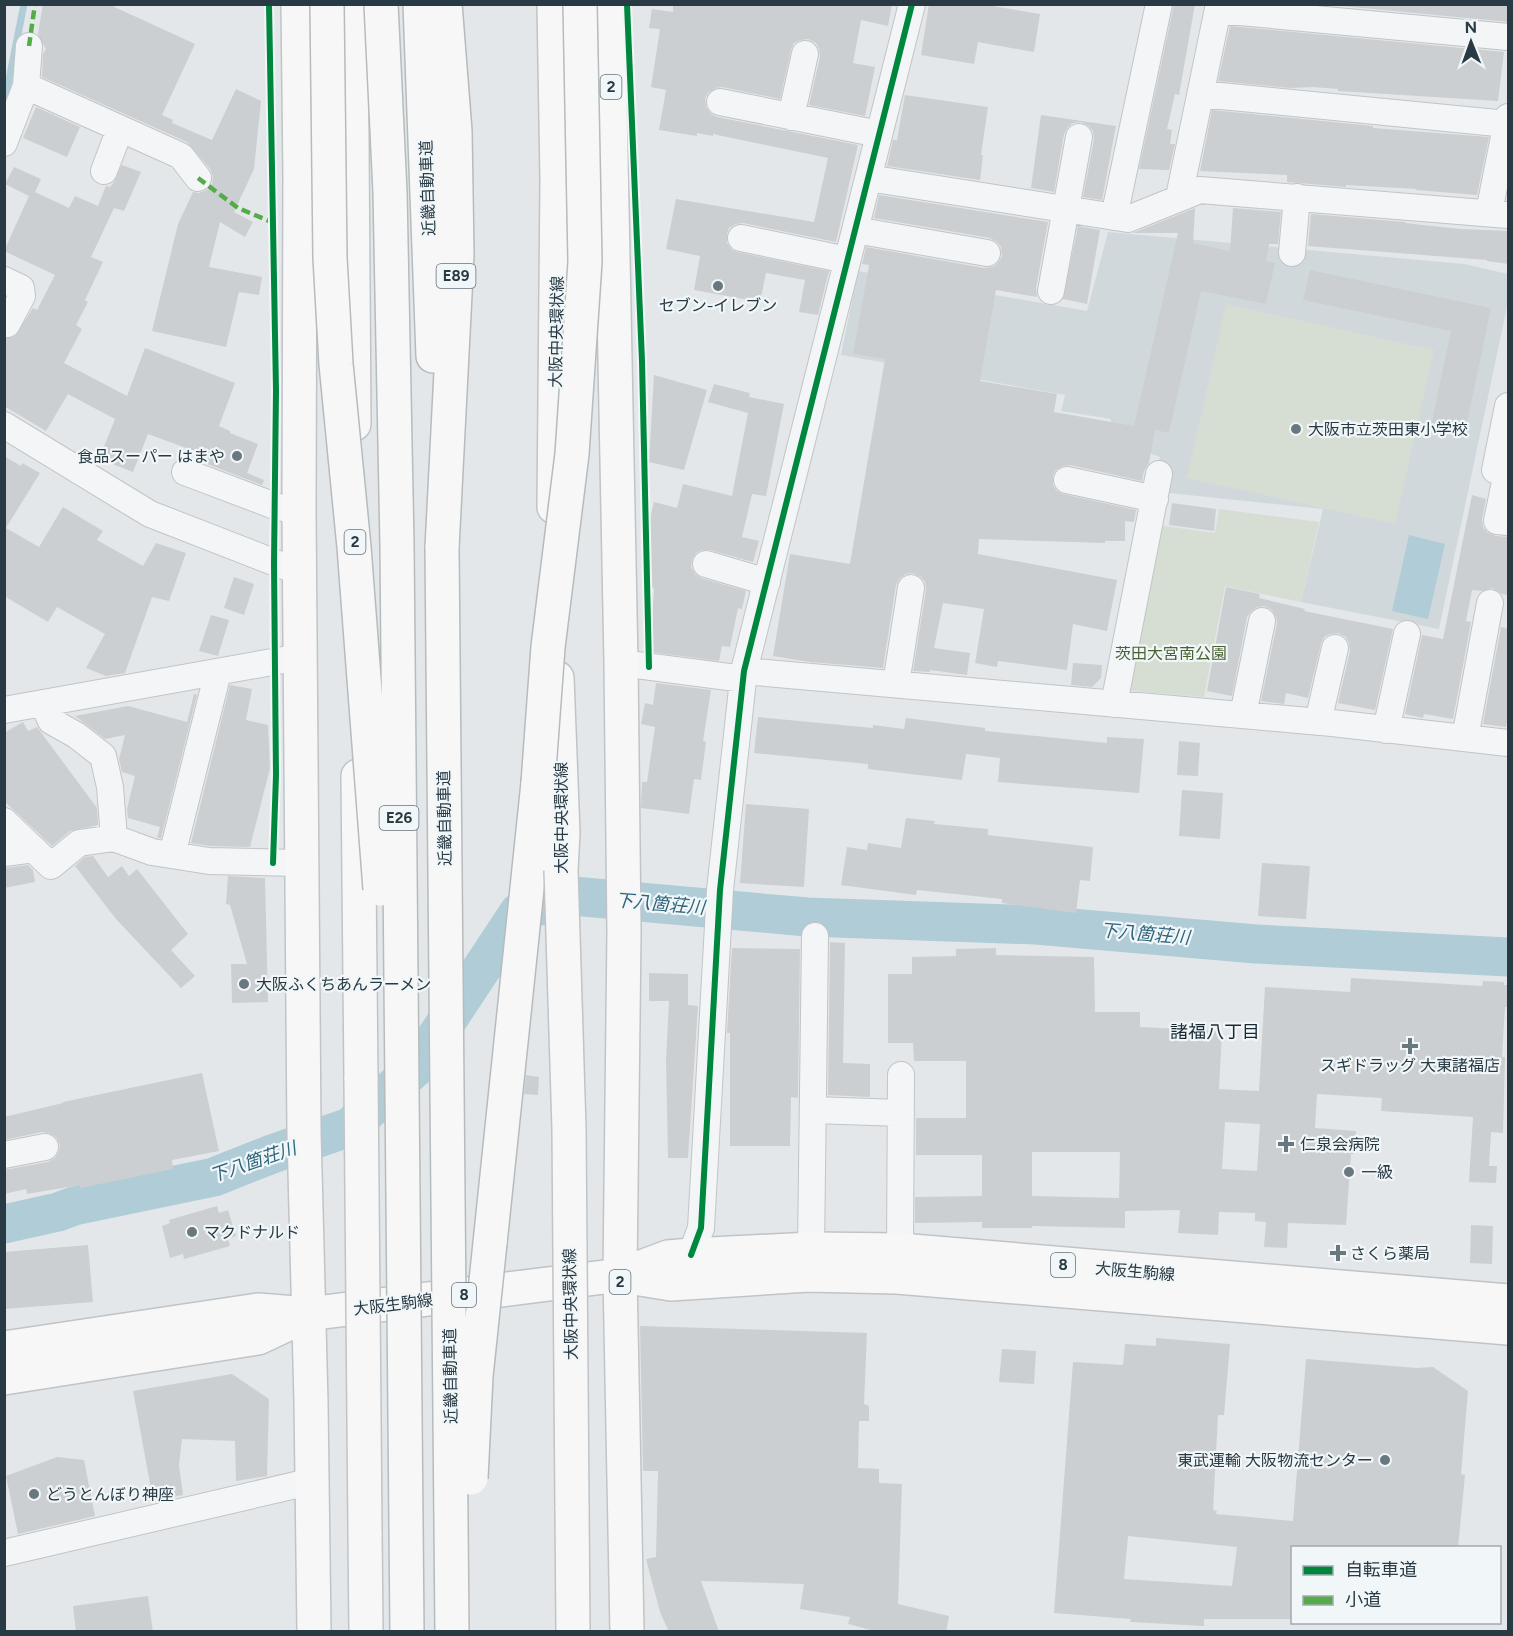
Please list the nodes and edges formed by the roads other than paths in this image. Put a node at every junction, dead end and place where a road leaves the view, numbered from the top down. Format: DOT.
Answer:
graph roads {
  1 [pos="298,4"];
  2 [pos="327,4"];
  3 [pos="351,4"];
  4 [pos="381,4"];
  5 [pos="420,4"];
  6 [pos="445,4"];
  7 [pos="555,4"];
  8 [pos="580,4"];
  9 [pos="608,4"];
  10 [pos="912,4"];
  11 [pos="1159,4"];
  12 [pos="1218,8"];
  13 [pos="1509,37"];
  14 [pos="29,46"];
  15 [pos="805,54"];
  16 [pos="26,86"];
  17 [pos="1201,94"];
  18 [pos="720,102"];
  19 [pos="791,117"];
  20 [pos="1508,120"];
  21 [pos="120,129"];
  22 [pos="879,134"];
  23 [pos="1079,137"];
  24 [pos="4,143"];
  25 [pos="613,170"];
  26 [pos="104,171"];
  27 [pos="300,176"];
  28 [pos="198,178"];
  29 [pos="868,178"];
  30 [pos="1179,197"];
  31 [pos="1297,197"];
  32 [pos="1067,209"];
  33 [pos="1499,213"];
  34 [pos="1114,217"];
  35 [pos="855,230"];
  36 [pos="741,238"];
  37 [pos="987,253"];
  38 [pos="1292,253"];
  39 [pos="852,270"];
  40 [pos="4,280"];
  41 [pos="1051,291"];
  42 [pos="7,324"];
  43 [pos="1509,406"];
  44 [pos="4,425"];
  45 [pos="184,472"];
  46 [pos="1508,472"];
  47 [pos="1066,480"];
  48 [pos="355,510"];
  49 [pos="299,512"];
  50 [pos="1509,522"];
  51 [pos="442,548"];
  52 [pos="554,555"];
  53 [pos="706,564"];
  54 [pos="299,572"];
  55 [pos="767,582"];
  56 [pos="911,588"];
  57 [pos="1490,603"];
  58 [pos="1262,621"];
  59 [pos="1407,634"];
  60 [pos="1335,648"];
  61 [pos="300,657"];
  62 [pos="621,663"];
  63 [pos="218,672"];
  64 [pos="744,675"];
  65 [pos="896,684"];
  66 [pos="18,703"];
  67 [pos="1114,704"];
  68 [pos="1242,715"];
  69 [pos="1318,722"];
  70 [pos="1386,730"];
  71 [pos="1465,738"];
  72 [pos="1509,743"];
  73 [pos="4,821"];
  74 [pos="114,838"];
  75 [pos="34,849"];
  76 [pos="4,853"];
  77 [pos="172,855"];
  78 [pos="302,863"];
  79 [pos="815,936"];
  80 [pos="401,1055"];
  81 [pos="901,1075"];
  82 [pos="813,1110"];
  83 [pos="901,1113"];
  84 [pos="45,1148"];
  85 [pos="4,1155"];
  86 [pos="811,1249"];
  87 [pos="900,1250"];
  88 [pos="691,1255"];
  89 [pos="620,1275"];
  90 [pos="1509,1301"];
  91 [pos="308,1314"];
  92 [pos="1509,1328"];
  93 [pos="4,1348"];
  94 [pos="4,1378"];
  95 [pos="313,1481"];
  96 [pos="4,1553"];
  97 [pos="314,1632"];
  98 [pos="366,1632"];
  99 [pos="407,1632"];
  100 [pos="452,1632"];
  101 [pos="468,1632"];
  102 [pos="573,1632"];
  103 [pos="627,1632"];
  1 -- 27 [label="main road, 2"];
  2 -- 80 [label="main road, bridge"];
  3 -- 48 [label="main road, 2"];
  4 -- 80 [label="main road, E26, bridge"];
  5 -- 51 [label="main road, 近畿自動車道"];
  6 -- 51 [label="main road, E89"];
  7 -- 52 [label="main road, 大阪中央環状線"];
  8 -- 101 [label="main road, bridge"];
  9 -- 25 [label="main road, 2"];
  10 -- 22 [label="street"];
  11 -- 34 [label="street"];
  12 -- 13 [label="street"];
  12 -- 17 [label="street"];
  14 -- 16 [label="street"];
  15 -- 19 [label="street"];
  16 -- 21 [label="street"];
  16 -- 24 [label="street"];
  17 -- 20 [label="street"];
  17 -- 30 [label="street"];
  18 -- 19 [label="street"];
  19 -- 22 [label="street"];
  20 -- 33 [label="street"];
  21 -- 26 [label="street"];
  21 -- 28 [label="street"];
  22 -- 29 [label="street"];
  23 -- 32 [label="street"];
  25 -- 52 [label="main road"];
  25 -- 62 [label="main road, 2"];
  27 -- 48 [label="main road, 2"];
  27 -- 49 [label="main road, 2"];
  29 -- 32 [label="street"];
  29 -- 35 [label="street"];
  30 -- 31 [label="street"];
  30 -- 34 [label="street"];
  31 -- 33 [label="street"];
  31 -- 38 [label="street"];
  32 -- 34 [label="street"];
  32 -- 41 [label="street"];
  35 -- 37 [label="street"];
  35 -- 39 [label="street"];
  36 -- 39 [label="street"];
  39 -- 55 [label="street"];
  40 -- 42 [label="street"];
  43 -- 46 [label="street"];
  44 -- 54 [label="street"];
  45 -- 49 [label="street"];
  46 -- 50 [label="street"];
  47 -- 67 [label="street"];
  48 -- 98 [label="main road, 2, bridge"];
  49 -- 54 [label="main road, 2"];
  51 -- 100 [label="main road, 近畿自動車道, bridge"];
  52 -- 102 [label="main road, 大阪中央環状線, bridge"];
  53 -- 55 [label="street"];
  54 -- 61 [label="main road, 2"];
  55 -- 64 [label="street"];
  56 -- 65 [label="street"];
  57 -- 71 [label="street"];
  58 -- 68 [label="street"];
  59 -- 70 [label="street"];
  60 -- 69 [label="street"];
  61 -- 63 [label="street"];
  61 -- 78 [label="main road, 2"];
  62 -- 64 [label="street"];
  62 -- 89 [label="main road, 2"];
  63 -- 66 [label="street"];
  63 -- 77 [label="street"];
  64 -- 65 [label="street"];
  64 -- 88 [label="street"];
  65 -- 67 [label="street"];
  66 -- 74 [label="street"];
  67 -- 68 [label="street"];
  68 -- 69 [label="street"];
  69 -- 70 [label="street"];
  70 -- 71 [label="street"];
  71 -- 72 [label="street"];
  73 -- 75 [label="street"];
  74 -- 75 [label="street"];
  74 -- 77 [label="street"];
  75 -- 76 [label="street"];
  77 -- 78 [label="street"];
  78 -- 91 [label="main road, 2"];
  79 -- 82 [label="street"];
  80 -- 99 [label="main road, E26, bridge"];
  81 -- 83 [label="street"];
  82 -- 83 [label="street"];
  82 -- 86 [label="street"];
  83 -- 87 [label="street"];
  84 -- 85 [label="street"];
  86 -- 87 [label="main road, 大阪生駒線 / 8"];
  86 -- 88 [label="main road, 大阪生駒線 / 8"];
  87 -- 90 [label="main road, 大阪生駒線 / 8"];
  88 -- 89 [label="main road, 大阪生駒線 / 8"];
  89 -- 91 [label="main road, 大阪生駒線 / 8"];
  89 -- 92 [label="main road, 大阪生駒線 / 8"];
  89 -- 103 [label="main road, 2"];
  91 -- 93 [label="main road, 大阪生駒線 / 8"];
  91 -- 94 [label="main road, 大阪生駒線 / 8"];
  91 -- 95 [label="main road, 2"];
  95 -- 96 [label="street"];
  95 -- 97 [label="main road, 2"];
}
